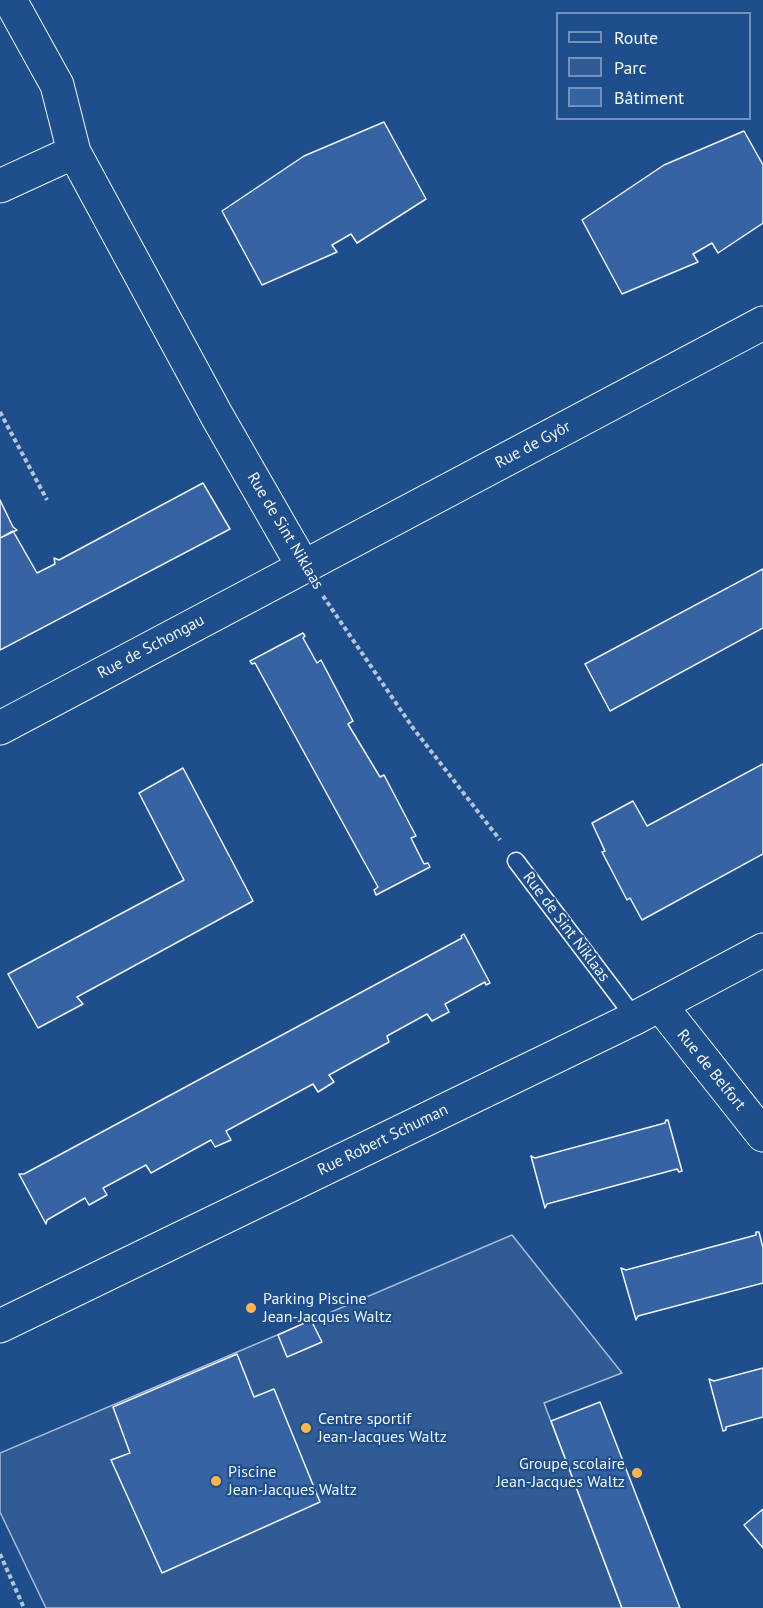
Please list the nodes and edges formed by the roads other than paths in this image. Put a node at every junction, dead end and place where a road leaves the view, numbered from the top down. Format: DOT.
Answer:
graph roads {
  1 [pos="10,0"];
  2 [pos="75,152"];
  3 [pos="0,186"];
  4 [pos="763,324"];
  5 [pos="303,566"];
  6 [pos="0,728"];
  7 [pos="516,861"];
  8 [pos="763,950"];
  9 [pos="647,1011"];
  10 [pos="763,1135"];
  11 [pos="0,1326"];
  1 -- 2 [label="street, Rue de Sint Niklaas"];
  2 -- 3 [label="street"];
  2 -- 5 [label="street, Rue de Sint Niklaas"];
  4 -- 5 [label="street, Rue de Gyôr"];
  5 -- 6 [label="street, Rue de Schongau"];
  7 -- 9 [label="lane, Rue de Sint Niklaas"];
  8 -- 9 [label="street, Rue Robert Schuman"];
  9 -- 10 [label="street, Rue de Belfort"];
  9 -- 11 [label="street, Rue Robert Schuman"];
}
